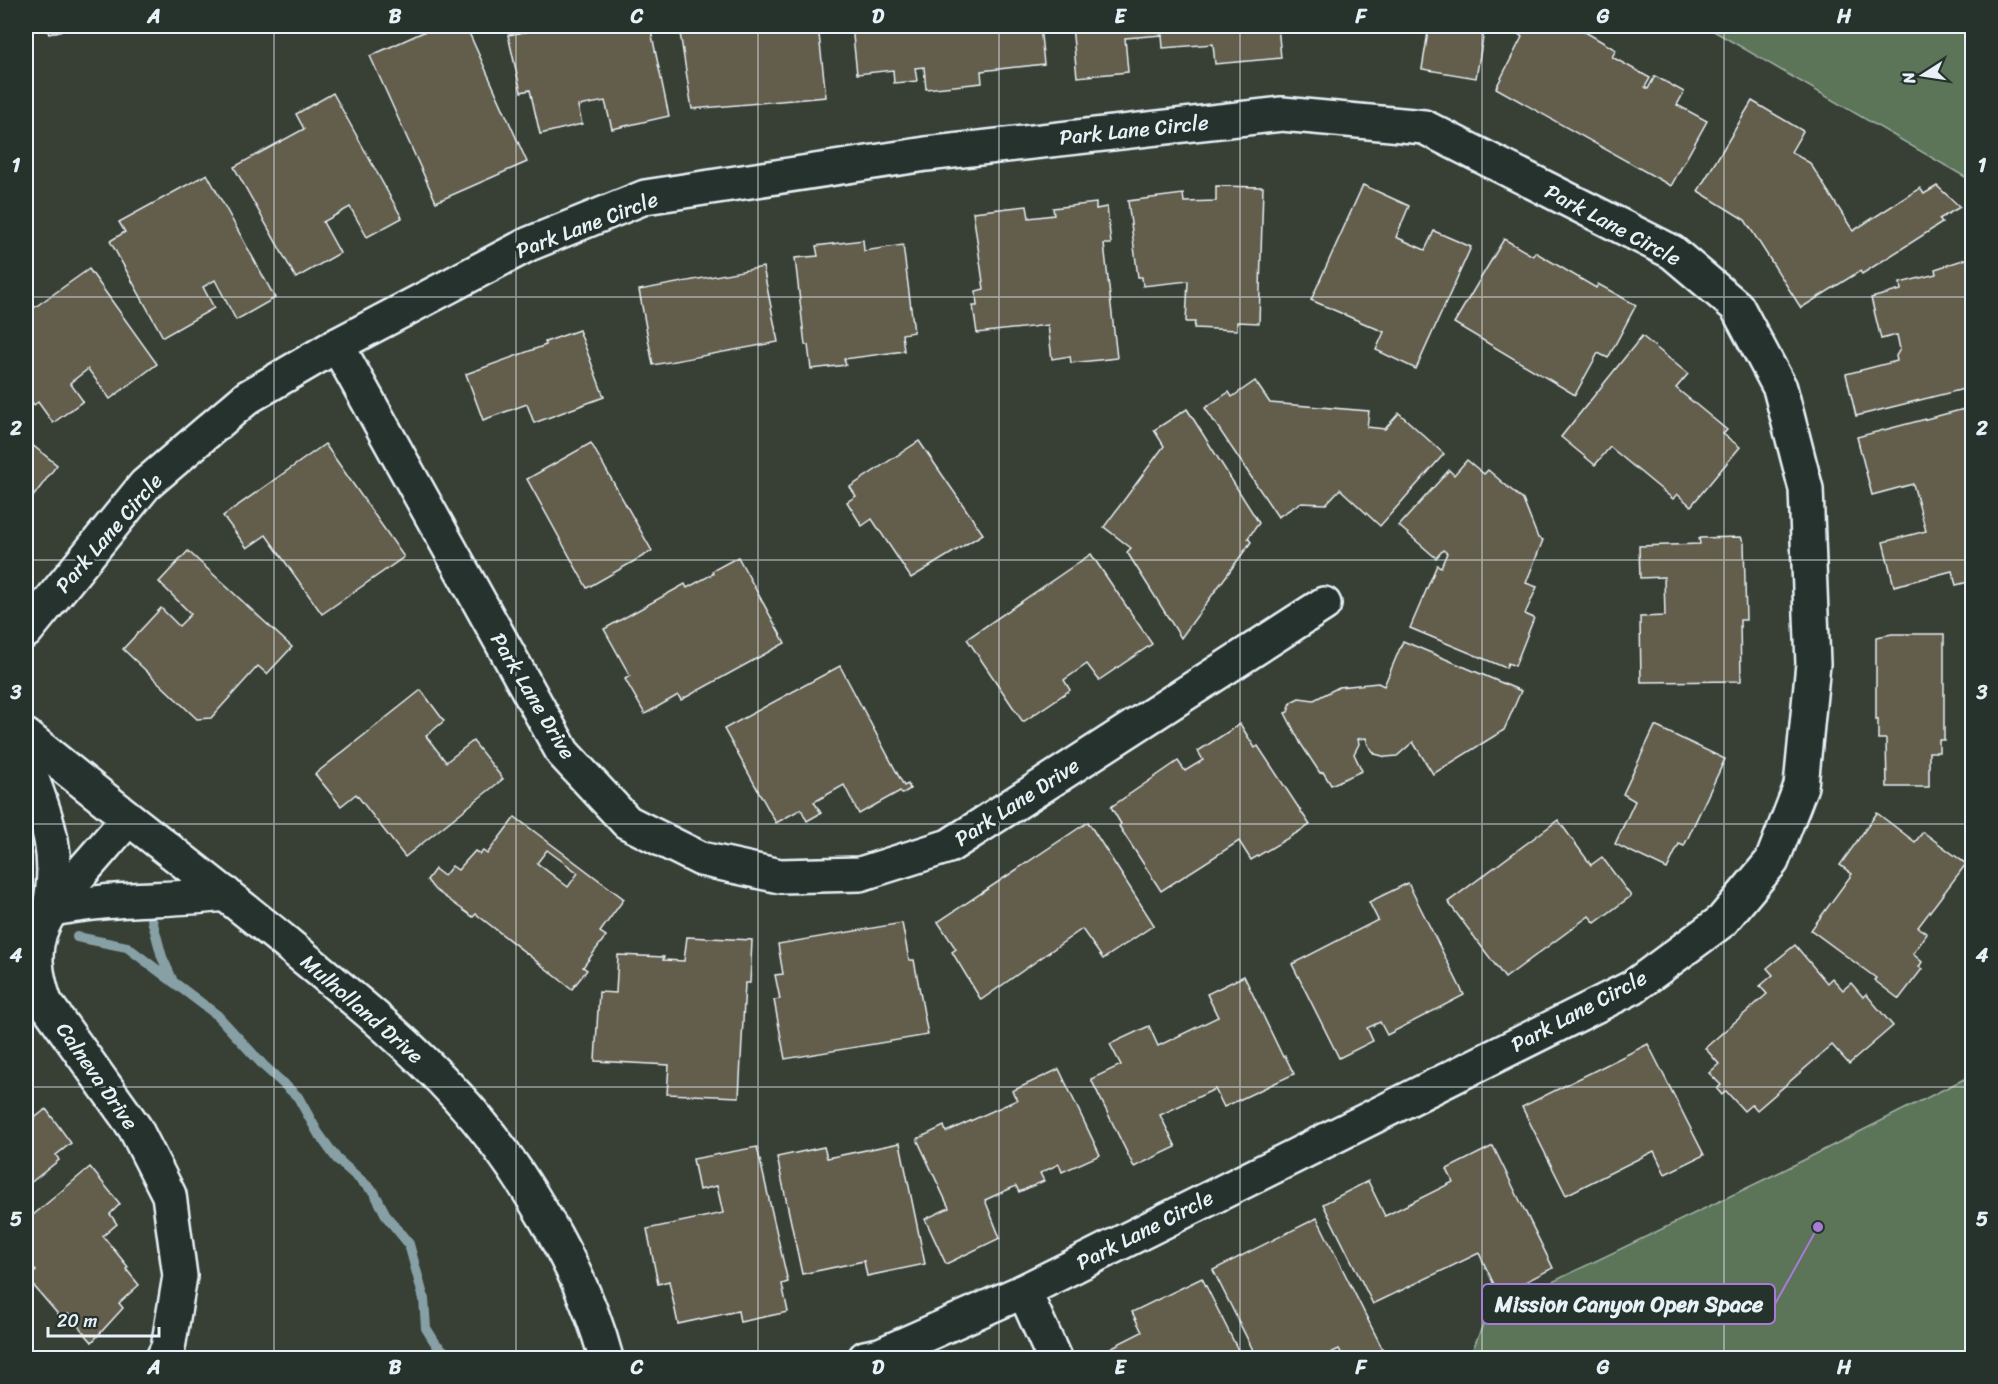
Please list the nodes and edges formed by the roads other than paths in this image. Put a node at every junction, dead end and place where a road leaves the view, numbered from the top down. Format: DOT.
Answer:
graph roads {
  1 [pos="337,345"];
  2 [pos="1324,604"];
  3 [pos="26,631"];
  4 [pos="26,736"];
  5 [pos="26,764"];
  6 [pos="128,819"];
  7 [pos="226,894"];
  8 [pos="49,909"];
  9 [pos="1024,1291"];
  10 [pos="163,1359"];
  11 [pos="606,1359"];
  12 [pos="865,1359"];
  13 [pos="1054,1359"];
  1 -- 2 [label="street, Park Lane Drive"];
  1 -- 3 [label="street, Park Lane Circle"];
  1 -- 9 [label="street, Park Lane Circle"];
  4 -- 6 [label="street, Mulholland Drive"];
  5 -- 8 [label="street"];
  6 -- 7 [label="street, Mulholland Drive"];
  6 -- 8 [label="street, Calneva Drive"];
  7 -- 8 [label="street"];
  7 -- 11 [label="street, Mulholland Drive"];
  8 -- 10 [label="street, Calneva Drive"];
  9 -- 12 [label="street, Park Lane Circle"];
  9 -- 13 [label="street"];
}
